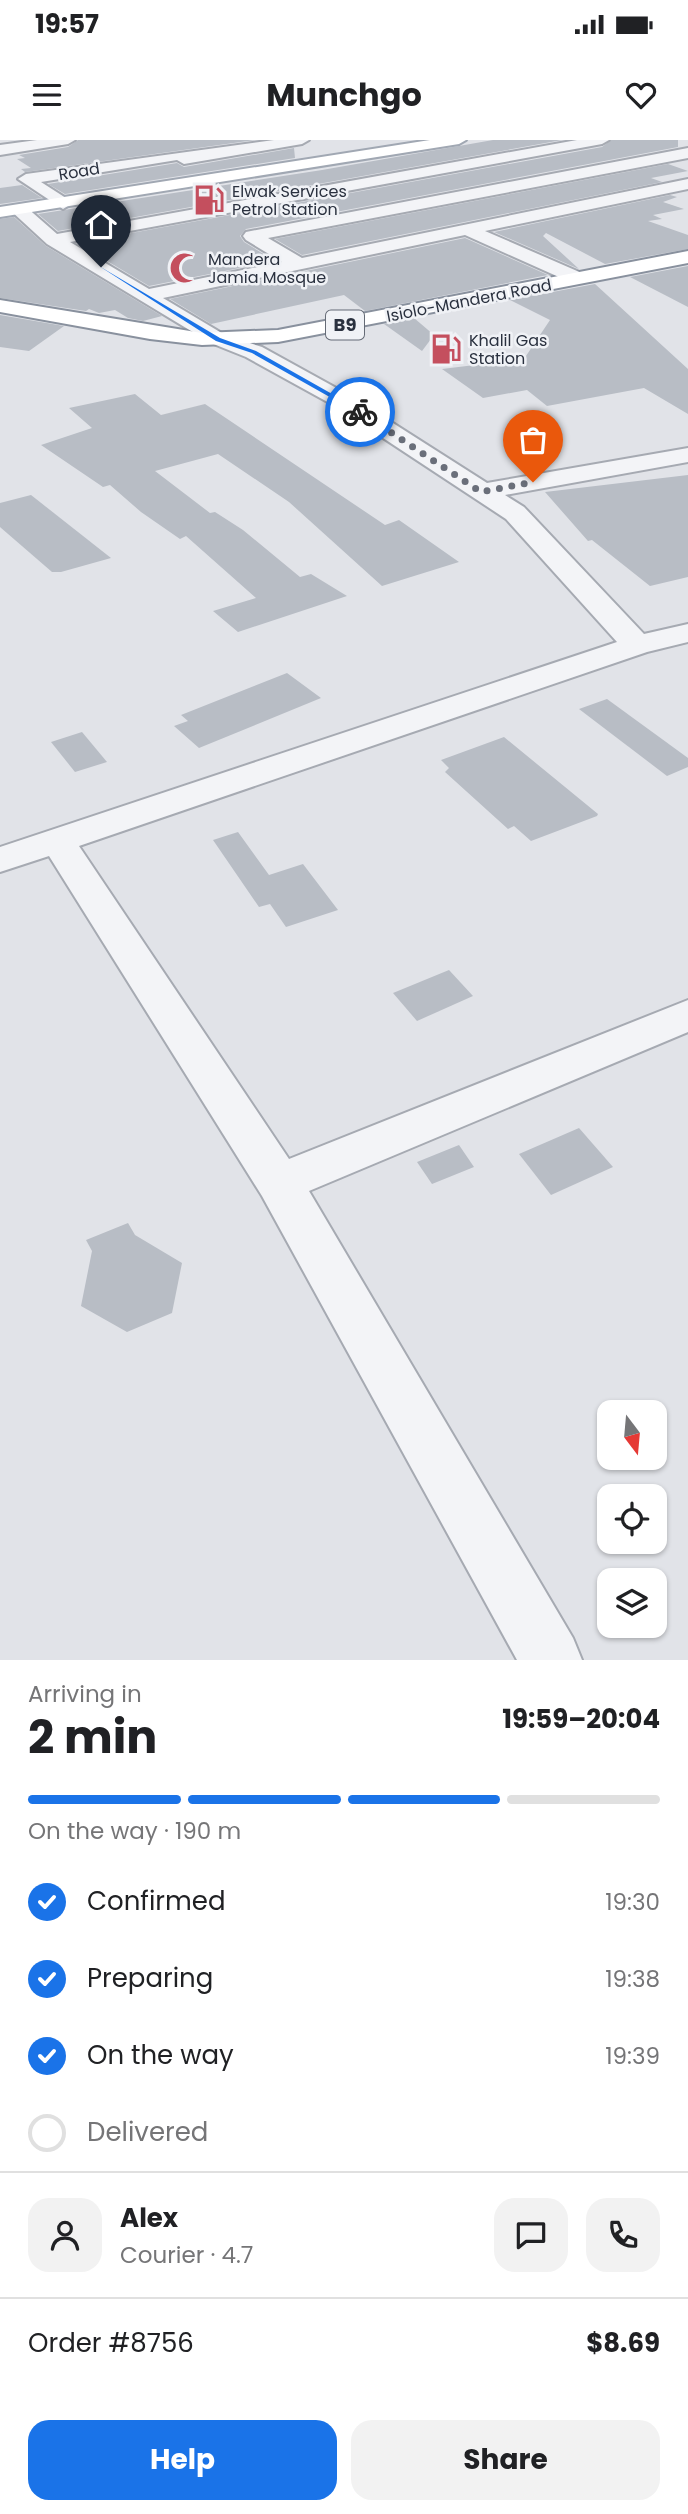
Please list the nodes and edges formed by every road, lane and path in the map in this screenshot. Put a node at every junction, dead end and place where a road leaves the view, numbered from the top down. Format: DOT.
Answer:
graph roads {
  1 [pos="68,140"];
  2 [pos="302,140"];
  3 [pos="458,140"];
  4 [pos="602,140"];
  5 [pos="150,144"];
  6 [pos="664,144"];
  7 [pos="0,150"];
  8 [pos="688,153"];
  9 [pos="180,158"];
  10 [pos="224,178"];
  11 [pos="688,184"];
  12 [pos="63,204"];
  13 [pos="9,211"];
  14 [pos="468,230"];
  15 [pos="53,240"];
  16 [pos="688,257"];
  17 [pos="297,263"];
  18 [pos="577,278"];
  19 [pos="149,295"];
  20 [pos="0,306"];
  21 [pos="218,339"];
  22 [pos="688,455"];
  23 [pos="481,492"];
  24 [pos="688,633"];
  25 [pos="637,645"];
  26 [pos="57,840"];
  27 [pos="0,860"];
  28 [pos="688,1015"];
  29 [pos="279,1183"];
  30 [pos="551,1660"];
  1 -- 7 [label="street"];
  2 -- 9 [label="street"];
  3 -- 10 [label="main road"];
  4 -- 15 [label="street"];
  5 -- 9 [label="street"];
  6 -- 8 [label="street"];
  8 -- 17 [label="street"];
  9 -- 10 [label="street"];
  9 -- 12 [label="street, Road"];
  10 -- 12 [label="main road"];
  11 -- 14 [label="street"];
  12 -- 13 [label="main road"];
  13 -- 15 [label="street"];
  14 -- 17 [label="street"];
  14 -- 18 [label="street"];
  15 -- 19 [label="street"];
  16 -- 18 [label="main road, Isiolo-Mandera Road / B9"];
  17 -- 19 [label="street"];
  18 -- 21 [label="main road, Isiolo-Mandera Road / B9"];
  19 -- 21 [label="street"];
  20 -- 21 [label="main road, Isiolo-Mandera Road / B9"];
  21 -- 23 [label="street"];
  22 -- 23 [label="street"];
  23 -- 25 [label="street"];
  24 -- 25 [label="street"];
  25 -- 26 [label="street"];
  26 -- 27 [label="street"];
  26 -- 29 [label="street"];
  28 -- 29 [label="street"];
  29 -- 30 [label="street"];
}
